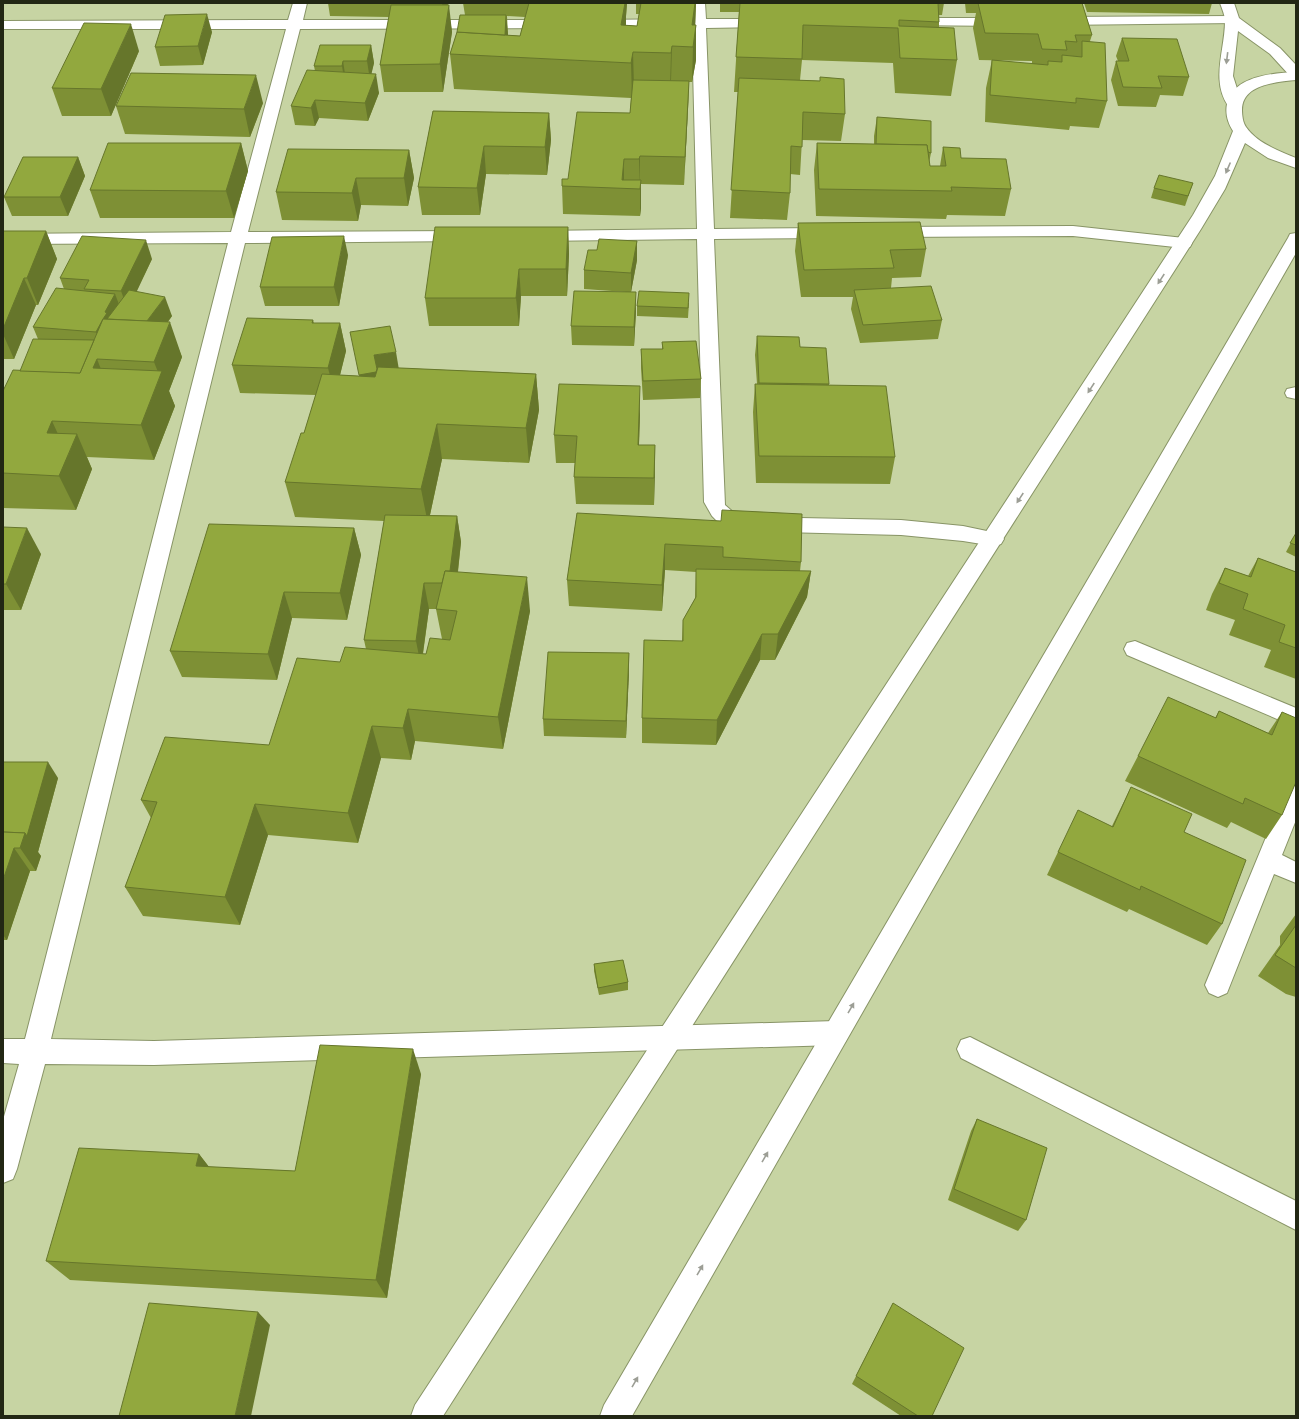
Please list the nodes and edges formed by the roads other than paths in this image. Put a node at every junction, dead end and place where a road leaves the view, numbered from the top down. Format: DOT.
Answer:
graph roads {
  1 [pos="300,3"];
  2 [pos="698,3"];
  3 [pos="1227,3"];
  4 [pos="1232,20"];
  5 [pos="1041,21"];
  6 [pos="898,22"];
  7 [pos="1017,22"];
  8 [pos="294,23"];
  9 [pos="786,23"];
  10 [pos="564,24"];
  11 [pos="580,24"];
  12 [pos="699,24"];
  13 [pos="3,25"];
  14 [pos="1296,75"];
  15 [pos="1234,104"];
  16 [pos="1241,131"];
  17 [pos="1296,163"];
  18 [pos="879,232"];
  19 [pos="840,233"];
  20 [pos="705,235"];
  21 [pos="483,236"];
  22 [pos="523,236"];
  23 [pos="238,238"];
  24 [pos="1296,238"];
  25 [pos="3,239"];
  26 [pos="1184,243"];
  27 [pos="994,539"];
  28 [pos="1135,649"];
  29 [pos="1296,718"];
  30 [pos="1296,792"];
  31 [pos="1268,860"];
  32 [pos="1296,873"];
  33 [pos="1218,985"];
  34 [pos="836,1033"];
  35 [pos="672,1037"];
  36 [pos="970,1049"];
  37 [pos="3,1051"];
  38 [pos="35,1052"];
  39 [pos="3,1169"];
  40 [pos="1296,1216"];
  41 [pos="426,1416"];
  42 [pos="615,1416"];
  1 -- 8 [label="street"];
  2 -- 12 [label="street"];
  3 -- 4 [label="street"];
  4 -- 5 [label="street"];
  4 -- 14 [label="street"];
  4 -- 15 [label="street, one-way"];
  6 -- 7 [label="street"];
  8 -- 10 [label="street"];
  8 -- 13 [label="street"];
  8 -- 23 [label="street"];
  9 -- 12 [label="street"];
  11 -- 12 [label="street"];
  12 -- 20 [label="street"];
  14 -- 15 [label="street"];
  15 -- 16 [label="street"];
  16 -- 17 [label="street"];
  16 -- 26 [label="street, one-way"];
  18 -- 26 [label="street"];
  19 -- 20 [label="street"];
  20 -- 22 [label="street"];
  20 -- 27 [label="street"];
  21 -- 23 [label="street"];
  23 -- 25 [label="street"];
  23 -- 38 [label="street"];
  34 -- 24 [label="street, one-way"];
  26 -- 27 [label="street, one-way"];
  27 -- 35 [label="street"];
  28 -- 29 [label="street"];
  30 -- 31 [label="street"];
  31 -- 32 [label="street"];
  31 -- 33 [label="street"];
  34 -- 35 [label="street"];
  42 -- 34 [label="street, one-way"];
  35 -- 38 [label="street"];
  35 -- 41 [label="street"];
  36 -- 40 [label="street"];
  37 -- 38 [label="street"];
  38 -- 39 [label="street"];
}
